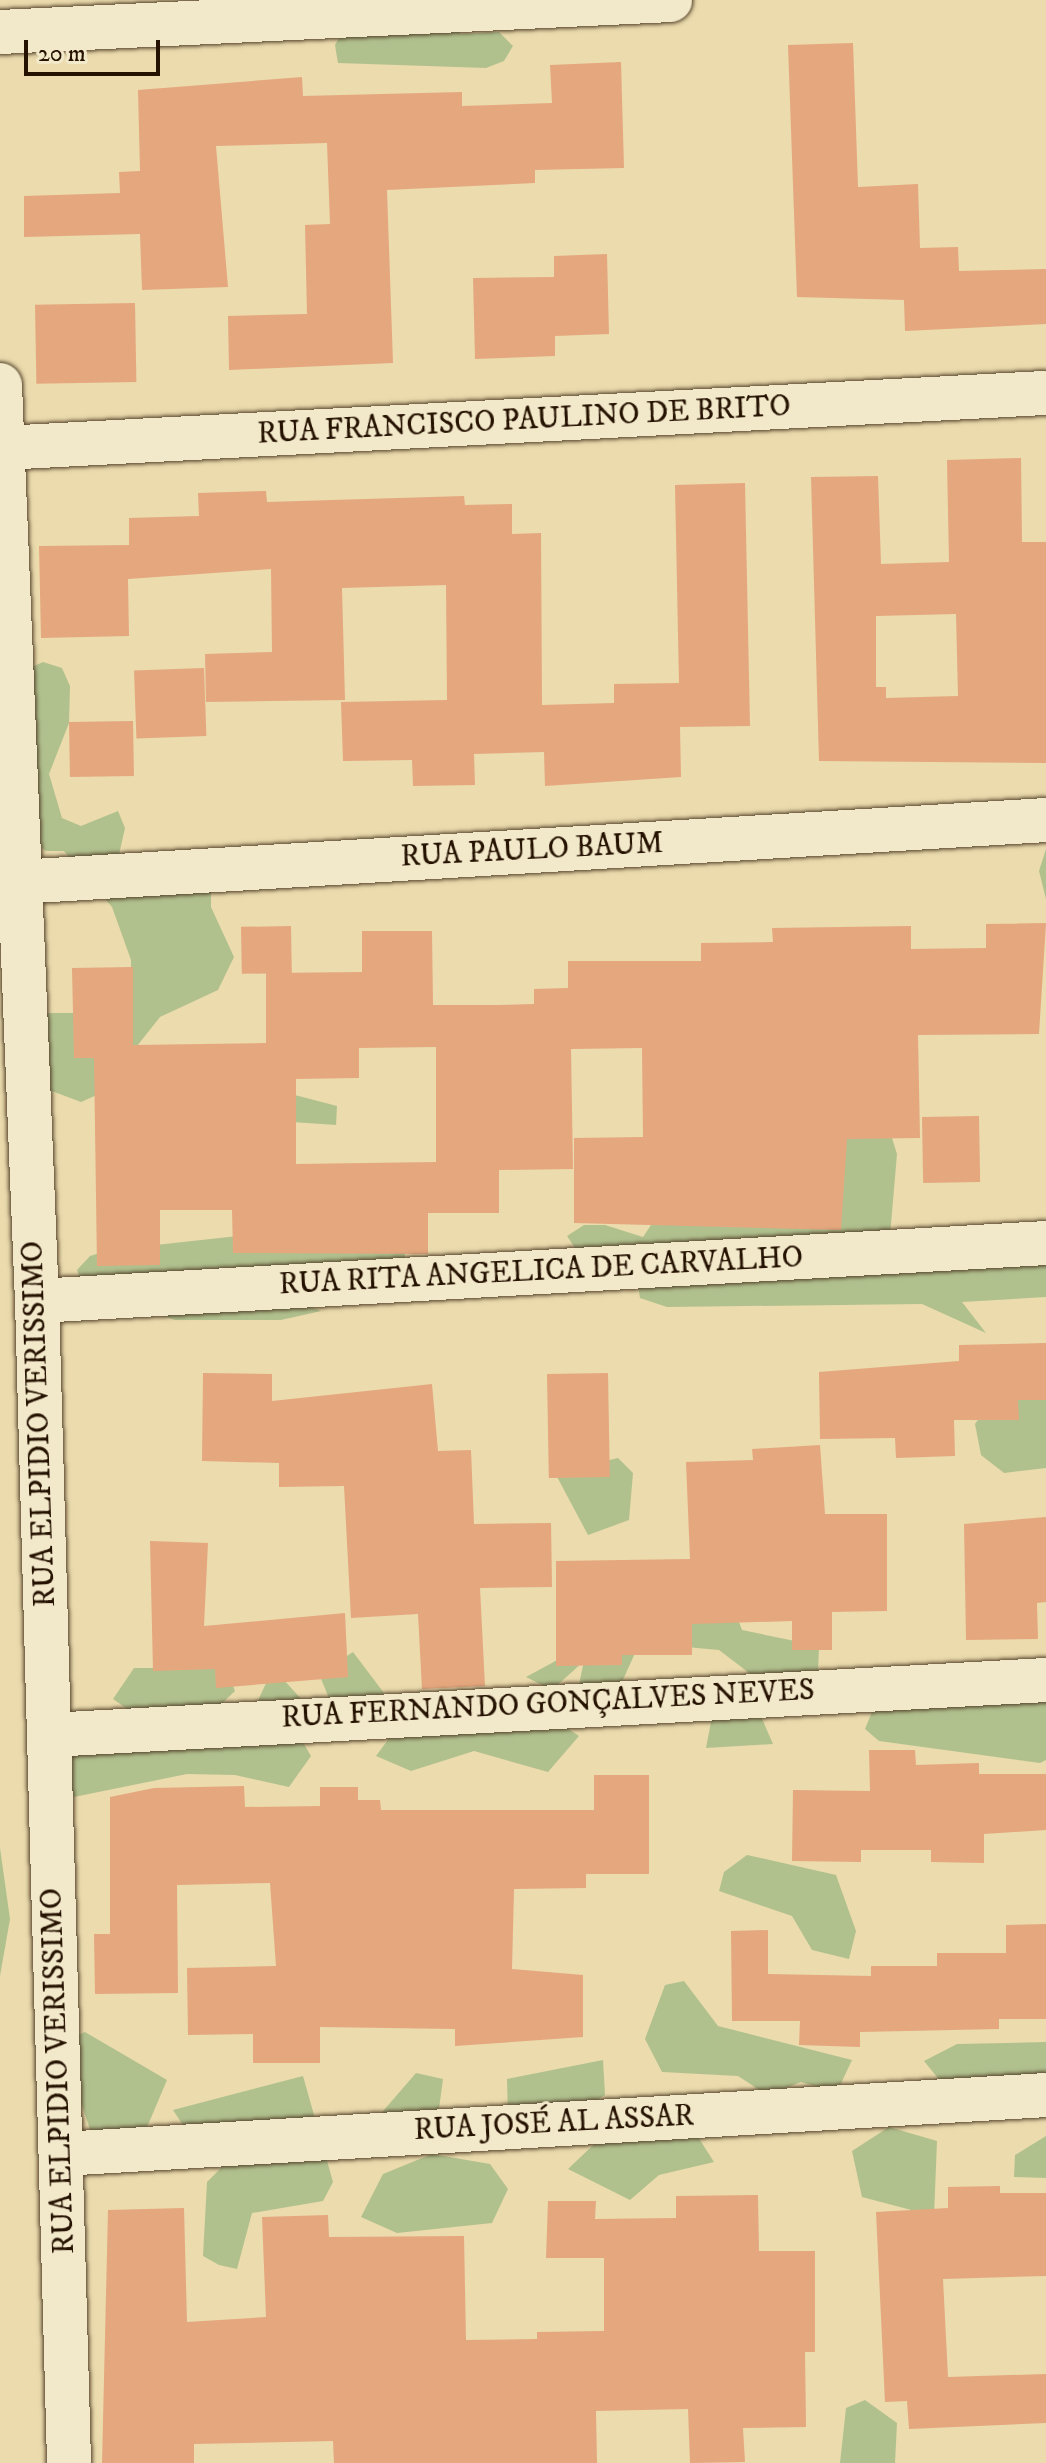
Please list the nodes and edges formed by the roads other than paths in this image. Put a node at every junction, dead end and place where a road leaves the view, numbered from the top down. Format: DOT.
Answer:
graph roads {
  1 [pos="670,0"];
  2 [pos="0,32"];
  3 [pos="0,385"];
  4 [pos="1046,393"];
  5 [pos="2,448"];
  6 [pos="1046,820"];
  7 [pos="18,882"];
  8 [pos="1046,1243"];
  9 [pos="37,1301"];
  10 [pos="1046,1680"];
  11 [pos="50,1735"];
  12 [pos="1046,2095"];
  13 [pos="62,2154"];
  14 [pos="69,2463"];
  1 -- 2 [label="street"];
  3 -- 5 [label="street, RUA ELPIDIO VERISSIMO"];
  4 -- 5 [label="street, RUA FRANCISCO PAULINO DE BRITO"];
  5 -- 7 [label="street, RUA ELPIDIO VERISSIMO"];
  6 -- 7 [label="street, RUA PAULO BAUM"];
  7 -- 9 [label="street, RUA ELPIDIO VERISSIMO"];
  8 -- 9 [label="street, RUA RITA ANGELICA DE CARVALHO"];
  9 -- 11 [label="street, RUA ELPIDIO VERISSIMO"];
  10 -- 11 [label="street, RUA FERNANDO GONÇALVES NEVES"];
  11 -- 13 [label="street, RUA ELPIDIO VERISSIMO"];
  12 -- 13 [label="street, RUA JOSÉ AL ASSAR"];
  13 -- 14 [label="street, RUA ELPIDIO VERISSIMO"];
}
